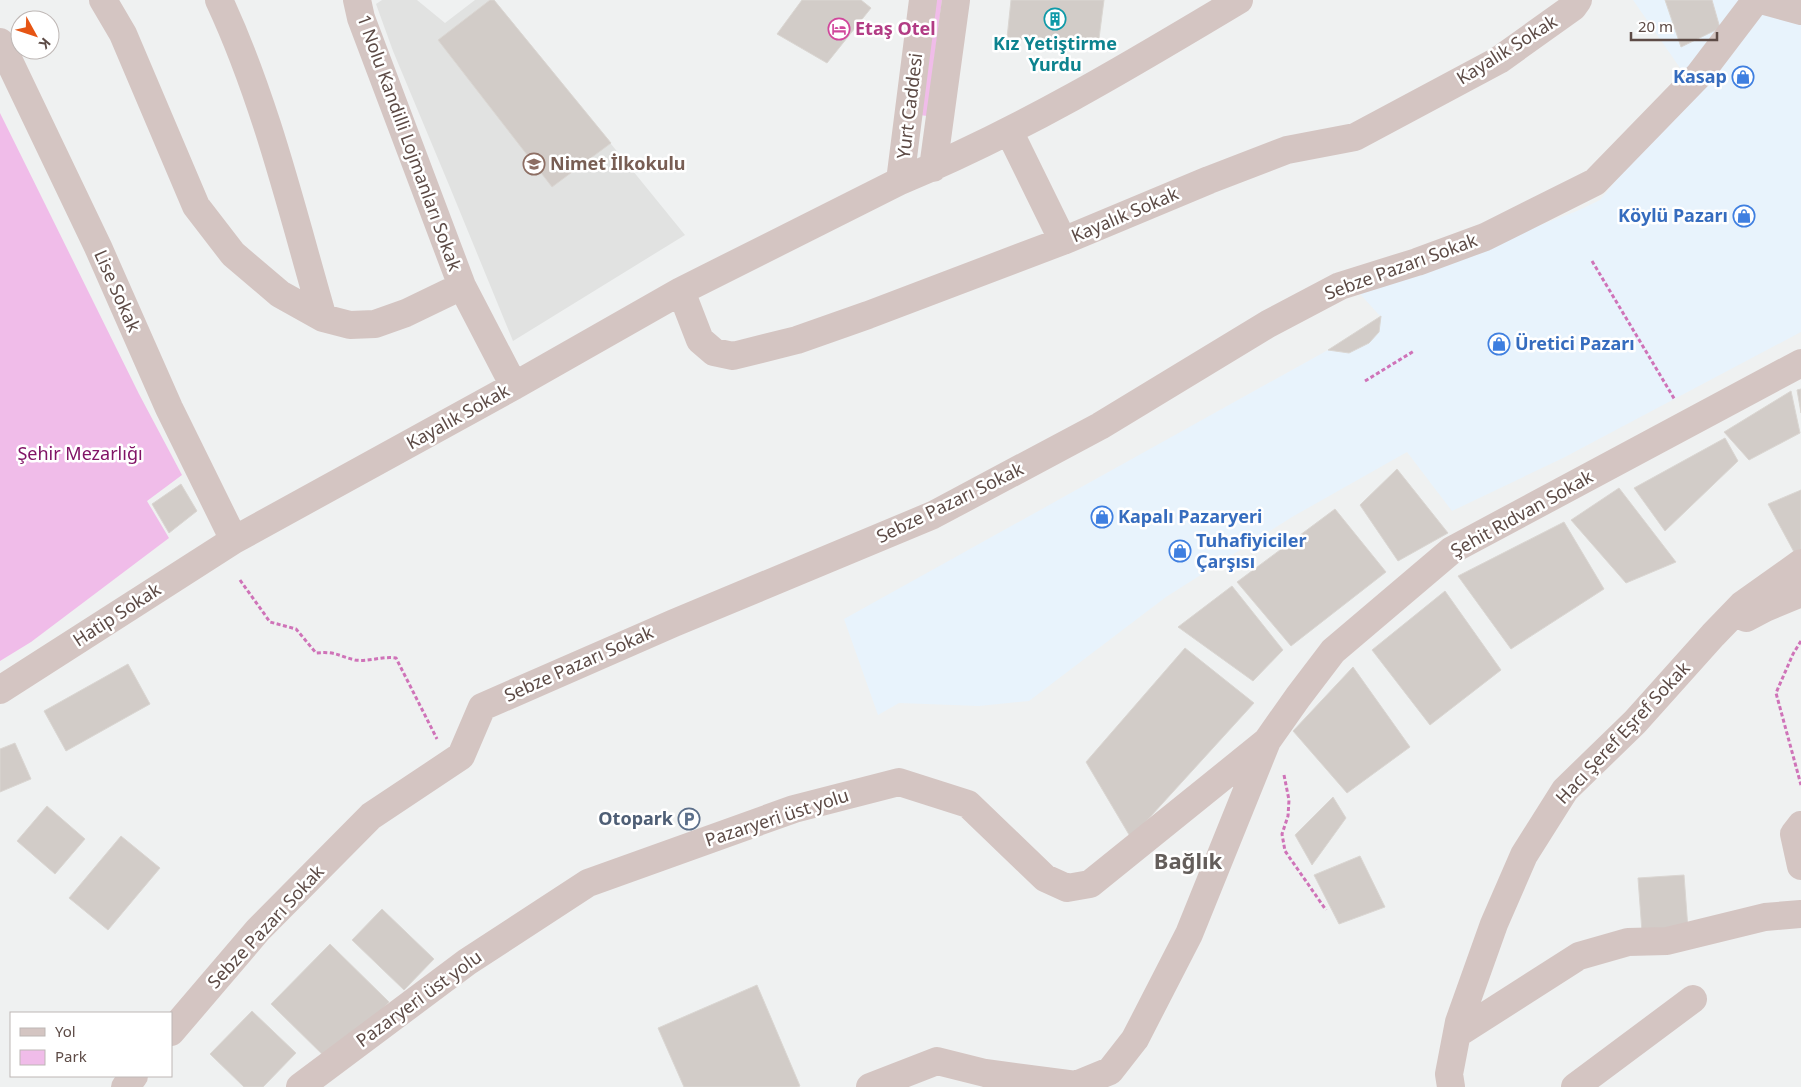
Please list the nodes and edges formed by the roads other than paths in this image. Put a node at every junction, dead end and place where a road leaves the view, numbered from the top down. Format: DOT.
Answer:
graph roads {
  1 [pos="103,0"];
  2 [pos="219,0"];
  3 [pos="357,0"];
  4 [pos="923,0"];
  5 [pos="956,0"];
  6 [pos="1239,0"];
  7 [pos="1578,0"];
  8 [pos="1756,0"];
  9 [pos="1761,0"];
  10 [pos="1801,11"];
  11 [pos="0,42"];
  12 [pos="1009,131"];
  13 [pos="933,168"];
  14 [pos="900,181"];
  15 [pos="1063,241"];
  16 [pos="462,286"];
  17 [pos="681,291"];
  18 [pos="323,318"];
  19 [pos="1801,363"];
  20 [pos="514,386"];
  21 [pos="234,540"];
  22 [pos="1801,563"];
  23 [pos="1801,593"];
  24 [pos="1713,635"];
  25 [pos="0,690"];
  26 [pos="1267,741"];
  27 [pos="1801,825"];
  28 [pos="1801,866"];
  29 [pos="1801,914"];
  30 [pos="1693,999"];
  31 [pos="172,1031"];
  32 [pos="1456,1034"];
  33 [pos="133,1077"];
  34 [pos="883,1084"];
  35 [pos="125,1087"];
  36 [pos="300,1087"];
  37 [pos="1451,1087"];
  38 [pos="1575,1087"];
  1 -- 18 [label="street, 1 Nolu Kandilli Lojmanları Sokak"];
  2 -- 18 [label="street"];
  3 -- 16 [label="street, 1 Nolu Kandilli Lojmanları Sokak"];
  4 -- 14 [label="street, Yurt Caddesi"];
  5 -- 13 [label="street, Yurt Caddesi"];
  6 -- 12 [label="street, Kayalık Sokak"];
  7 -- 15 [label="street, Kayalık Sokak"];
  8 -- 31 [label="street, Sebze Pazarı Sokak"];
  9 -- 10 [label="street"];
  11 -- 21 [label="street, Lise Sokak"];
  12 -- 13 [label="street, Kayalık Sokak"];
  12 -- 15 [label="street"];
  13 -- 14 [label="street, Kayalık Sokak"];
  14 -- 17 [label="street, Kayalık Sokak"];
  15 -- 17 [label="street, Kayalık Sokak"];
  16 -- 18 [label="street, 1 Nolu Kandilli Lojmanları Sokak"];
  16 -- 20 [label="street, 1 Nolu Kandilli Lojmanları Sokak"];
  17 -- 20 [label="street, Kayalık Sokak"];
  19 -- 26 [label="street, Şehit Rıdvan Sokak"];
  20 -- 21 [label="street, Kayalık Sokak"];
  21 -- 25 [label="street, Hatip Sokak"];
  22 -- 24 [label="street, Hacı Şeref Eşref Sokak"];
  23 -- 24 [label="street"];
  24 -- 32 [label="street, Hacı Şeref Eşref Sokak"];
  26 -- 34 [label="street"];
  26 -- 36 [label="street, Pazaryeri üst yolu"];
  27 -- 28 [label="street"];
  29 -- 32 [label="street"];
  30 -- 38 [label="street"];
  32 -- 37 [label="street, Hacı Şeref Eşref Sokak"];
  33 -- 35 [label="street"];
}
